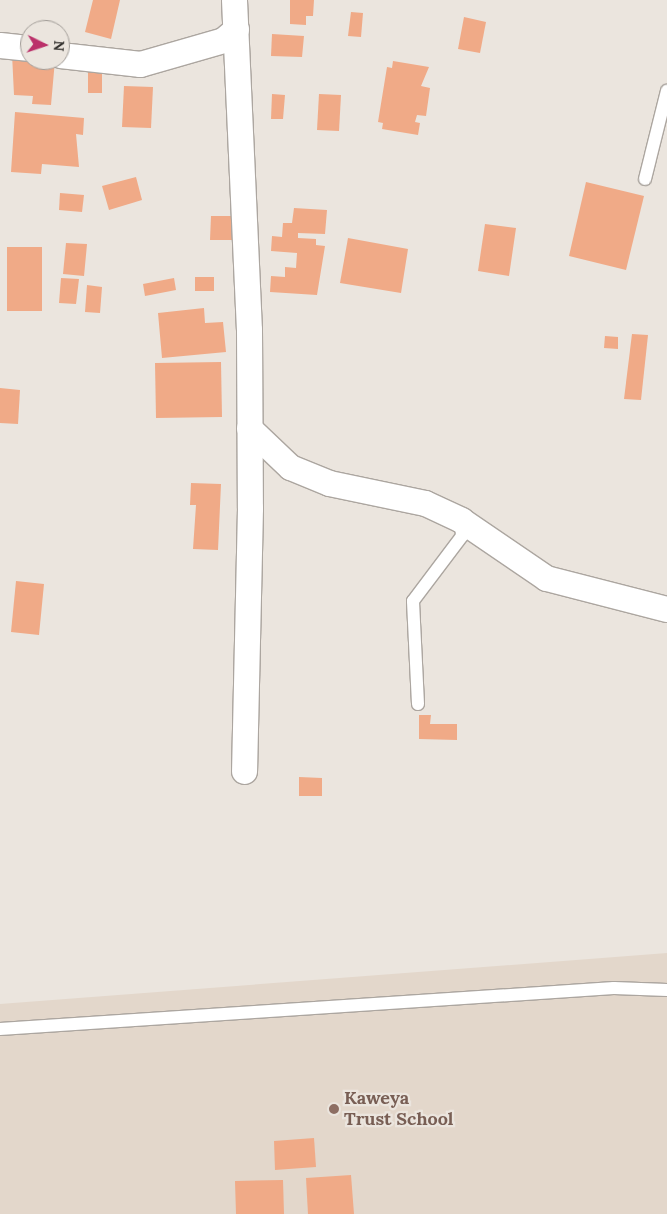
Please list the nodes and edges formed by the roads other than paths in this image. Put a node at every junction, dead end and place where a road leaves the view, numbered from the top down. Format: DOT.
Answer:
graph roads {
  1 [pos="234,0"];
  2 [pos="236,29"];
  3 [pos="0,45"];
  4 [pos="20,47"];
  5 [pos="70,56"];
  6 [pos="667,91"];
  7 [pos="645,179"];
  8 [pos="249,428"];
  9 [pos="460,520"];
  10 [pos="667,610"];
  11 [pos="418,704"];
  12 [pos="244,771"];
  13 [pos="667,990"];
  14 [pos="0,1029"];
  1 -- 2 [label="street"];
  2 -- 5 [label="street"];
  2 -- 8 [label="street"];
  3 -- 4 [label="street"];
  6 -- 7 [label="lane"];
  8 -- 9 [label="street"];
  8 -- 12 [label="street"];
  9 -- 10 [label="street"];
  9 -- 11 [label="lane"];
  13 -- 14 [label="lane"];
}
